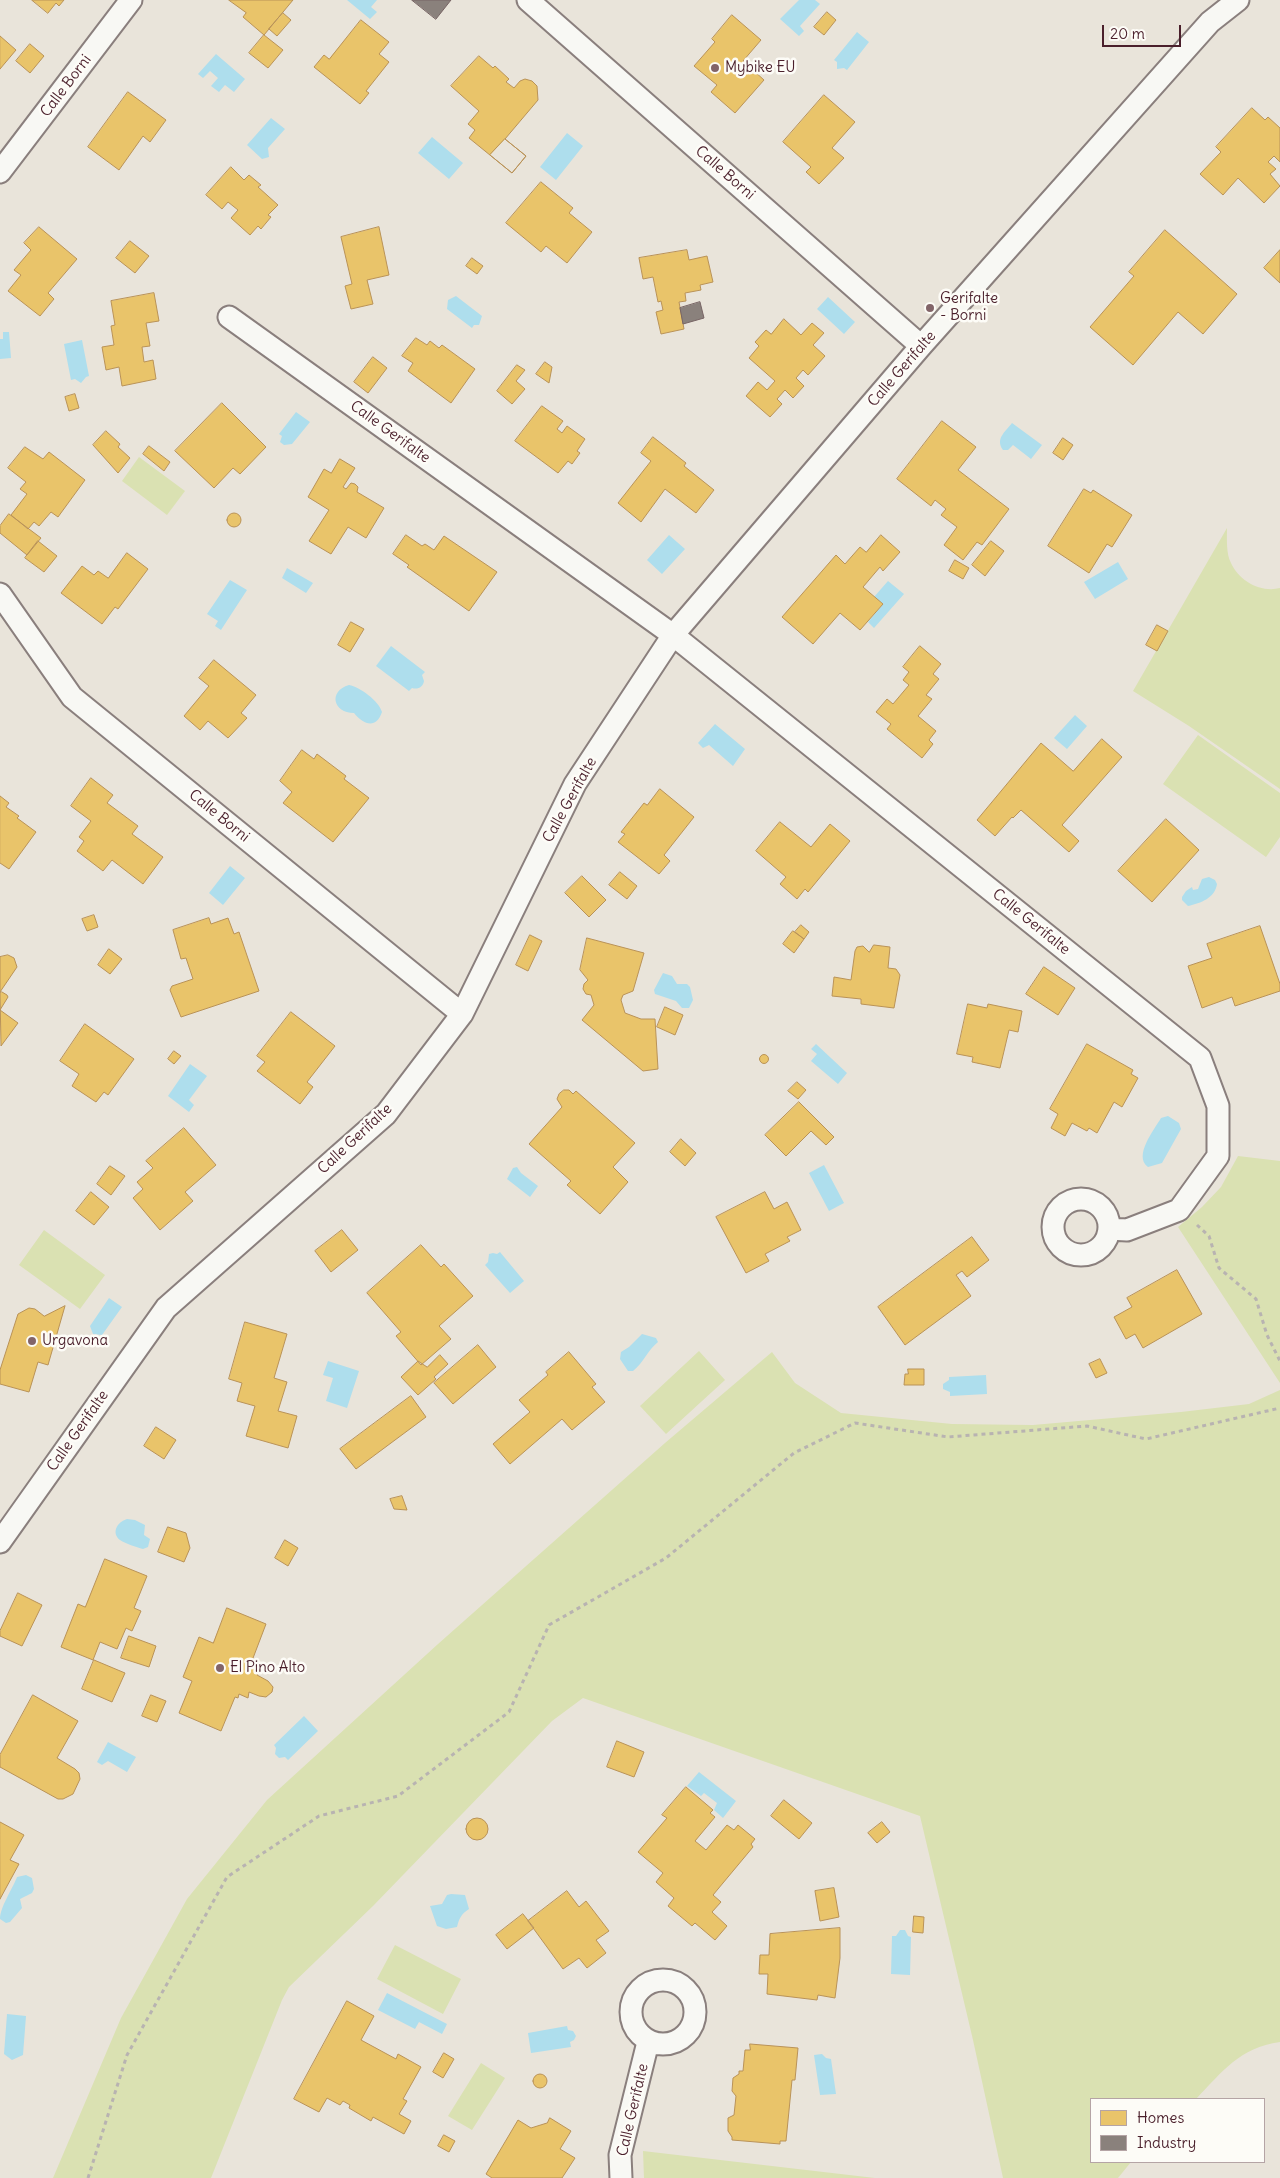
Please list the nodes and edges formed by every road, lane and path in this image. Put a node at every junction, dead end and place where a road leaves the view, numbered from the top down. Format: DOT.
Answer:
graph roads {
  1 [pos="131,0"];
  2 [pos="528,0"];
  3 [pos="1238,0"];
  4 [pos="0,172"];
  5 [pos="229,317"];
  6 [pos="921,346"];
  7 [pos="0,594"];
  8 [pos="673,635"];
  9 [pos="462,1014"];
  10 [pos="1179,1210"];
  11 [pos="1109,1229"];
  12 [pos="1280,1360"];
  13 [pos="1280,1408"];
  14 [pos="0,1542"];
  15 [pos="648,2042"];
  16 [pos="88,2178"];
  17 [pos="621,2178"];
  1 -- 4 [label="street, Calle Borni"];
  2 -- 6 [label="street, Calle Borni"];
  3 -- 6 [label="street, Calle Gerifalte"];
  5 -- 8 [label="street, Calle Gerifalte"];
  6 -- 8 [label="street, Calle Gerifalte"];
  7 -- 9 [label="street, Calle Borni"];
  8 -- 9 [label="street, Calle Gerifalte"];
  8 -- 10 [label="street, Calle Gerifalte"];
  9 -- 14 [label="street, Calle Gerifalte"];
  10 -- 11 [label="street"];
  10 -- 12 [label="path"];
  13 -- 16 [label="path"];
  15 -- 17 [label="street, Calle Gerifalte"];
}
